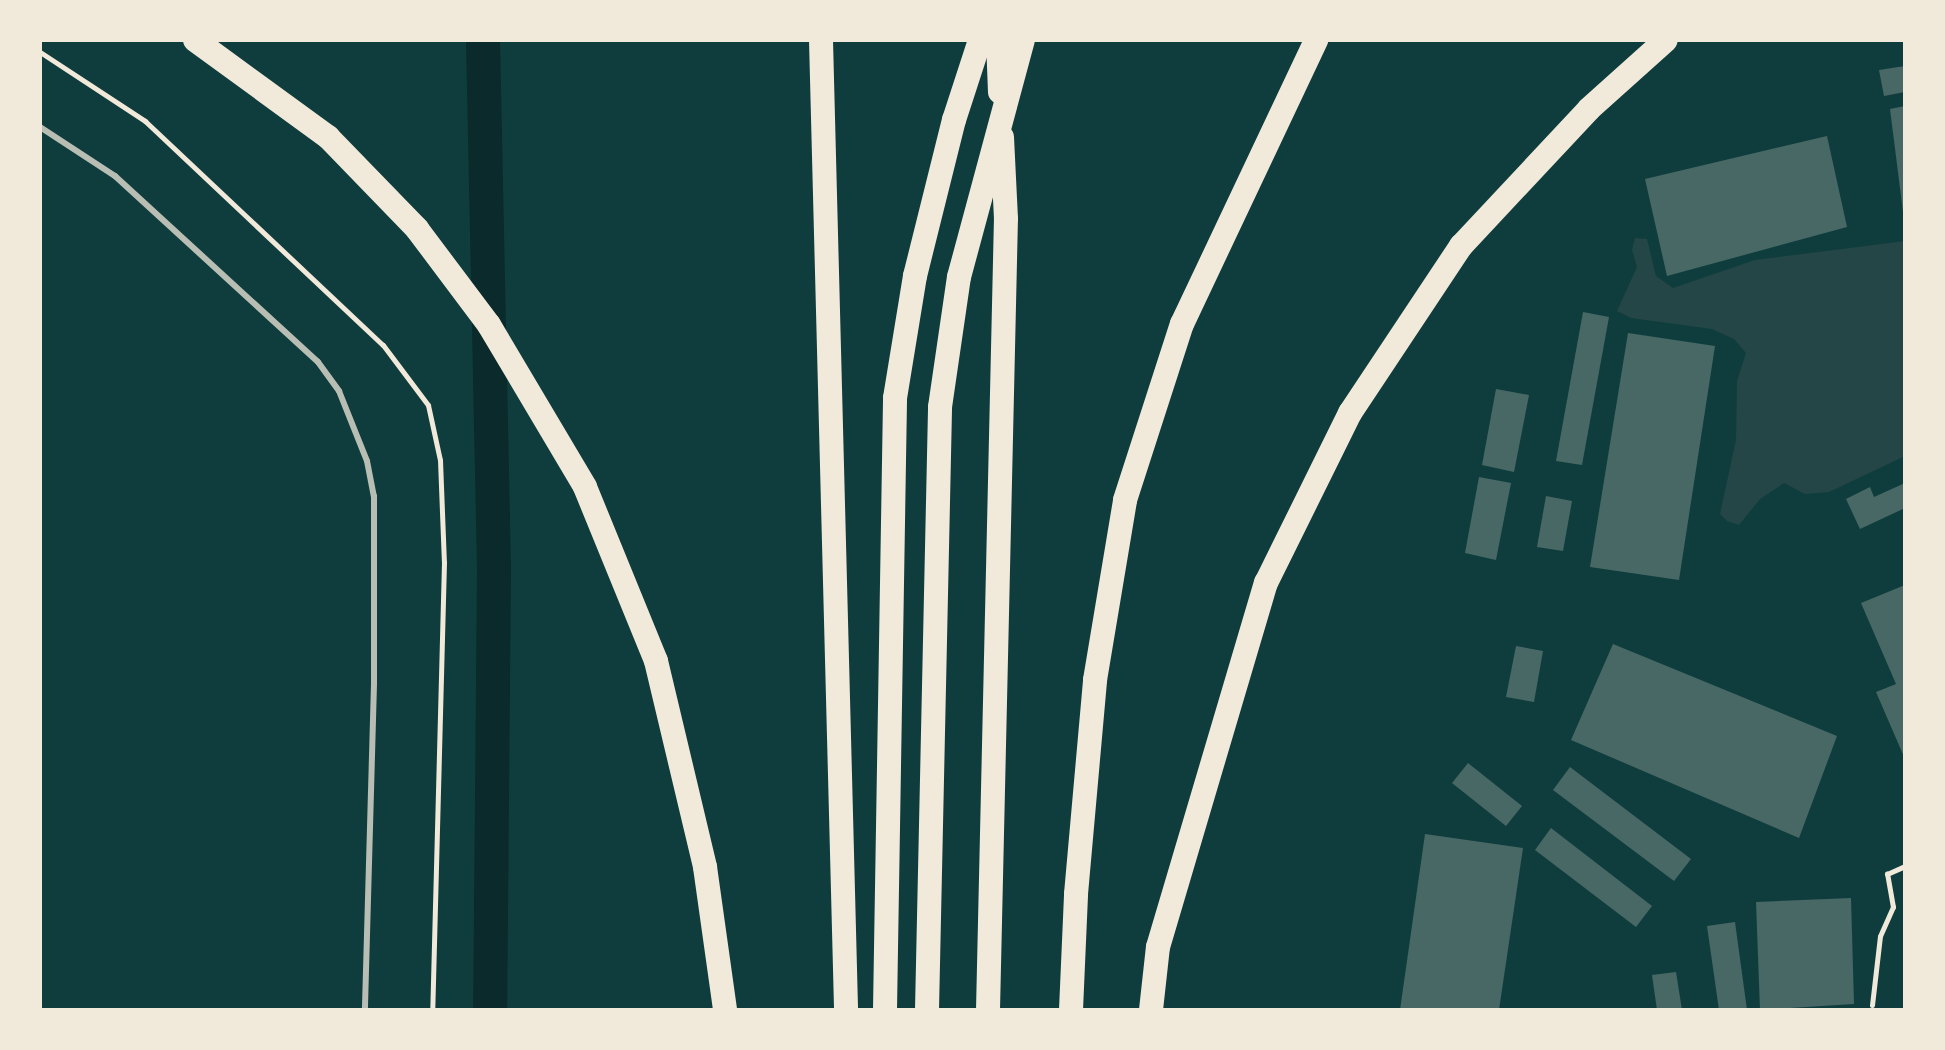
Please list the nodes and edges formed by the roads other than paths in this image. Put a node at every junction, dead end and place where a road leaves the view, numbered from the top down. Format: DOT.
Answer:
graph roads {
  1 [pos="195,40"];
  2 [pos="821,40"];
  3 [pos="980,40"];
  4 [pos="998,40"];
  5 [pos="1023,40"];
  6 [pos="1316,40"];
  7 [pos="1666,40"];
  8 [pos="40,127"];
  9 [pos="365,1010"];
  10 [pos="725,1010"];
  11 [pos="846,1010"];
  12 [pos="885,1010"];
  13 [pos="927,1010"];
  14 [pos="988,1010"];
  15 [pos="1071,1010"];
  16 [pos="1151,1010"];
  1 -- 10 [label="highway"];
  2 -- 11 [label="highway"];
  3 -- 12 [label="highway"];
  4 -- 14 [label="highway"];
  5 -- 13 [label="highway"];
  6 -- 15 [label="highway"];
  7 -- 16 [label="highway"];
  8 -- 9 [label="lane"];
}
